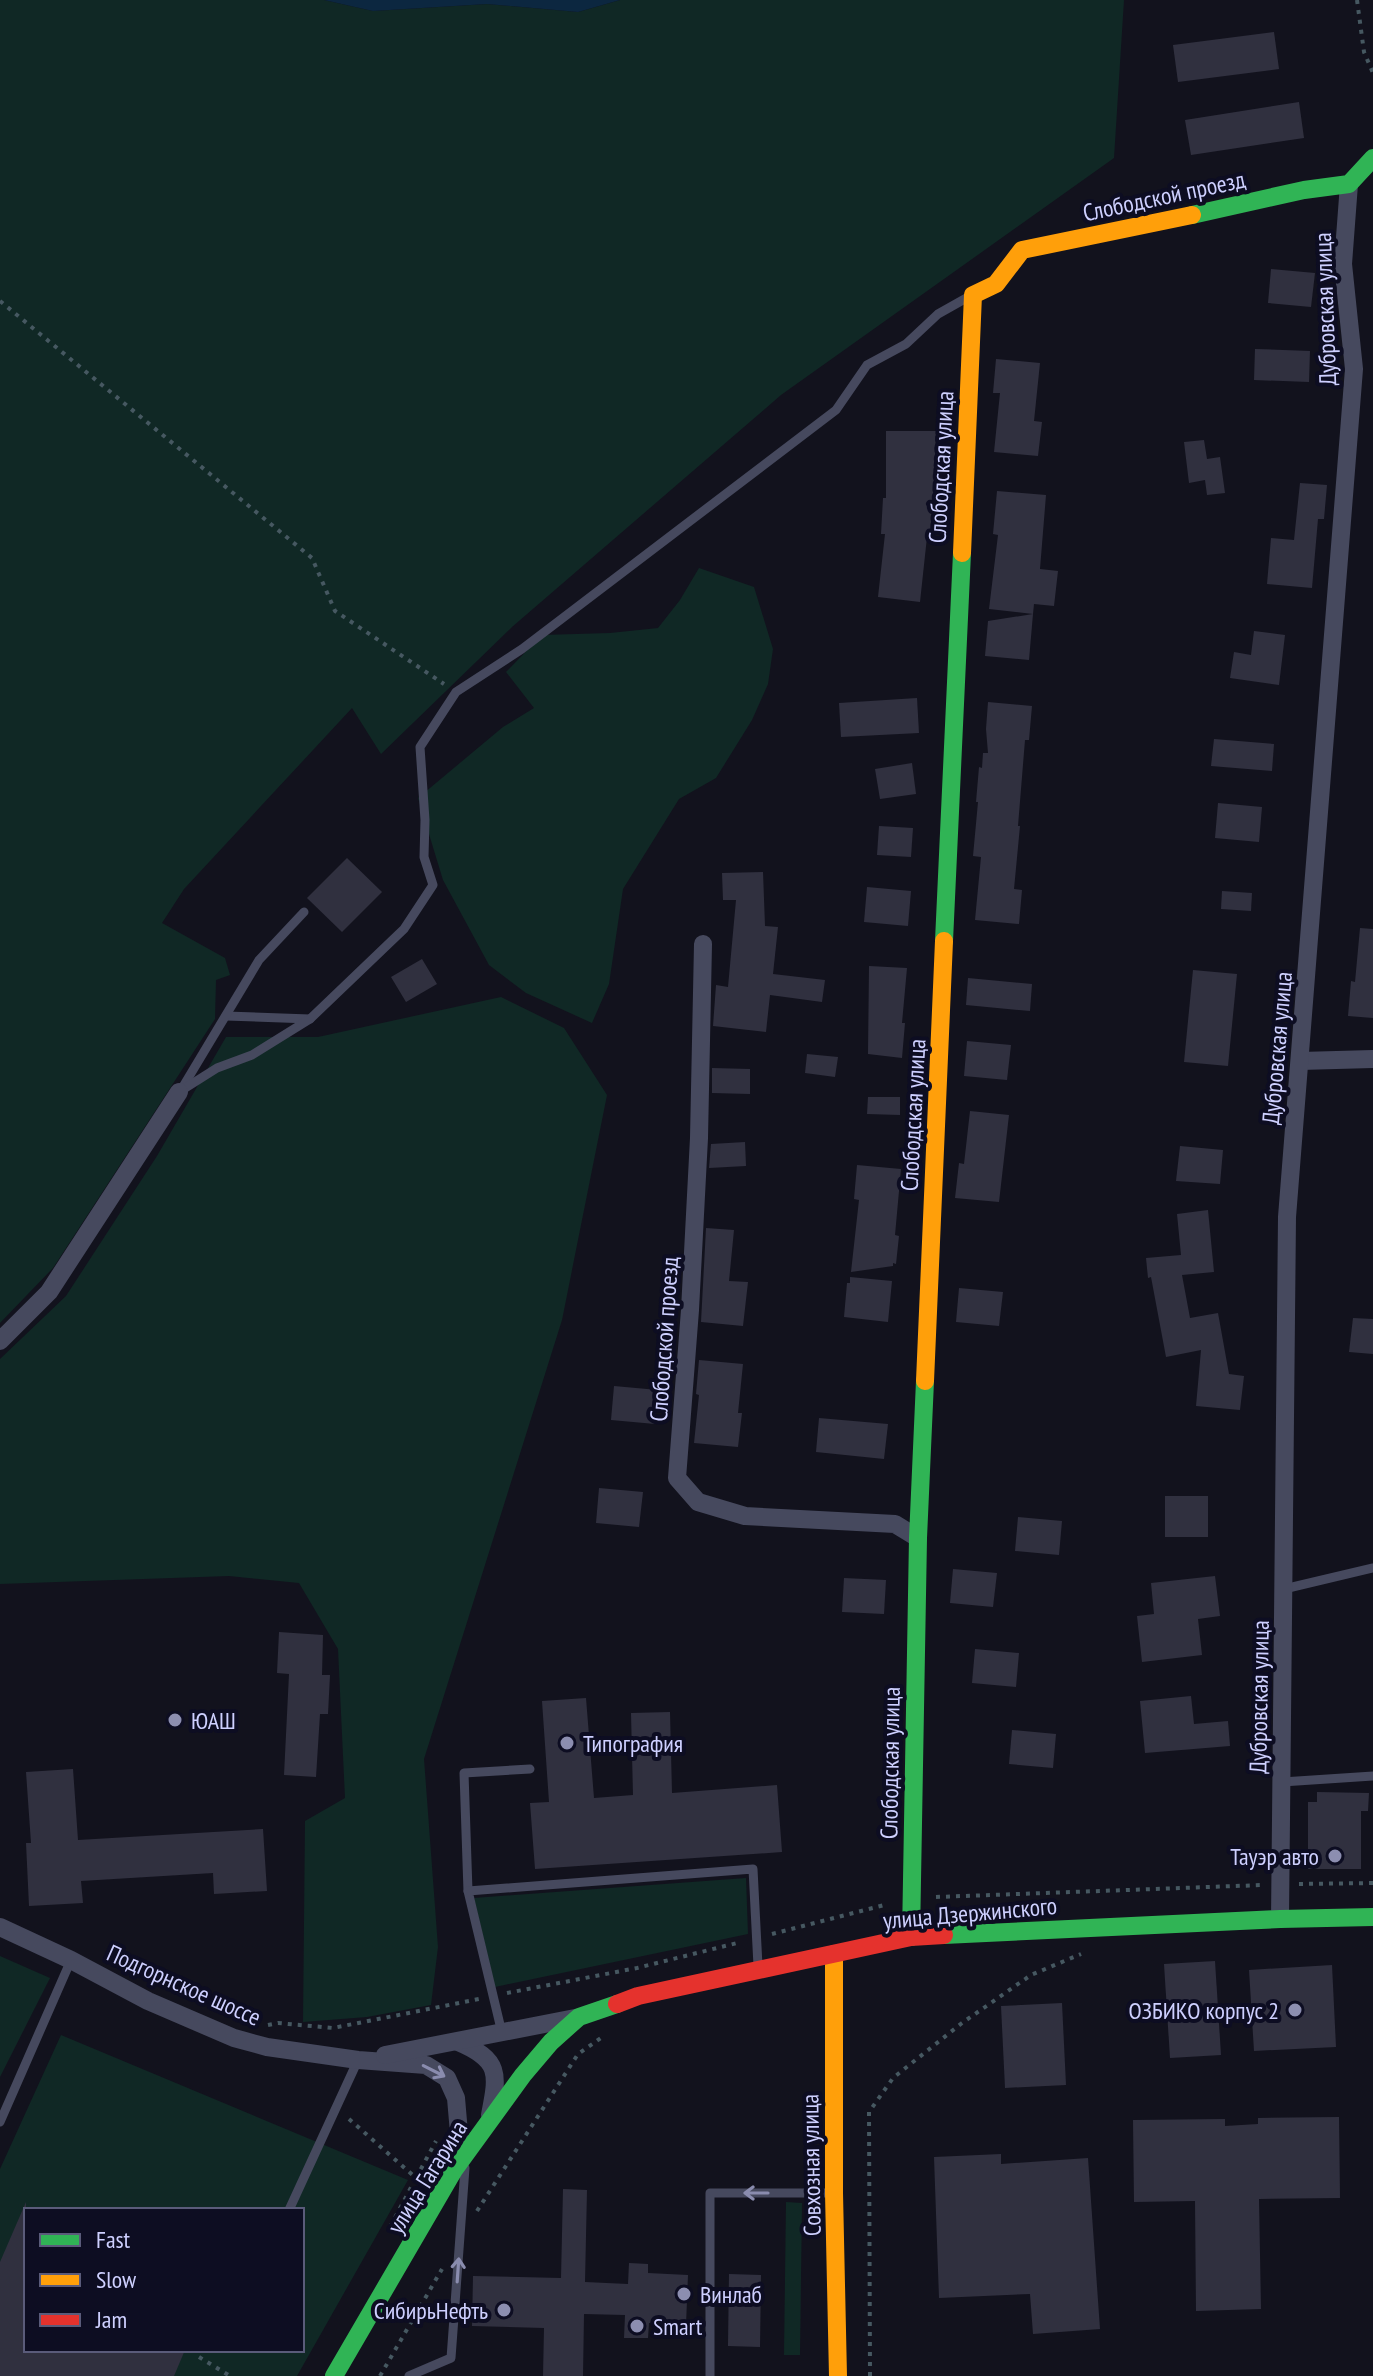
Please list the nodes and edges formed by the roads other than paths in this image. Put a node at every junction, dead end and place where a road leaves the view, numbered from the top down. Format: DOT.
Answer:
graph roads {
  1 [pos="1373,158"];
  2 [pos="1349,184"];
  3 [pos="973,295"];
  4 [pos="304,912"];
  5 [pos="703,944"];
  6 [pos="226,1016"];
  7 [pos="310,1019"];
  8 [pos="1373,1059"];
  9 [pos="1300,1061"];
  10 [pos="179,1092"];
  11 [pos="0,1341"];
  12 [pos="918,1538"];
  13 [pos="1373,1568"];
  14 [pos="1284,1589"];
  15 [pos="530,1769"];
  16 [pos="1373,1776"];
  17 [pos="1282,1782"];
  18 [pos="468,1891"];
  19 [pos="1373,1917"];
  20 [pos="1280,1919"];
  21 [pos="0,1927"];
  22 [pos="911,1937"];
  23 [pos="834,1954"];
  24 [pos="71,1960"];
  25 [pos="758,1969"];
  26 [pos="579,2017"];
  27 [pos="502,2033"];
  28 [pos="458,2042"];
  29 [pos="358,2060"];
  30 [pos="0,2122"];
  31 [pos="488,2126"];
  32 [pos="465,2155"];
  33 [pos="454,2170"];
  34 [pos="834,2193"];
  35 [pos="290,2208"];
  36 [pos="334,2376"];
  37 [pos="409,2376"];
  38 [pos="710,2376"];
  39 [pos="838,2376"];
  1 -- 2 [label="street"];
  2 -- 3 [label="street, Слободской проезд"];
  2 -- 9 [label="street, Дубровская улица"];
  3 -- 7 [label="lane"];
  3 -- 12 [label="street, Слободская улица"];
  4 -- 6 [label="lane"];
  5 -- 12 [label="street, Слободской проезд"];
  6 -- 7 [label="lane"];
  6 -- 10 [label="lane"];
  7 -- 10 [label="lane"];
  8 -- 9 [label="street"];
  9 -- 14 [label="street, Дубровская улица"];
  10 -- 11 [label="street"];
  12 -- 22 [label="street, Слободская улица"];
  13 -- 14 [label="lane"];
  14 -- 17 [label="street, Дубровская улица"];
  15 -- 18 [label="lane"];
  16 -- 17 [label="lane"];
  17 -- 20 [label="street, Дубровская улица"];
  18 -- 25 [label="lane"];
  18 -- 27 [label="lane"];
  19 -- 20 [label="street, улица Дзержинского"];
  20 -- 22 [label="street, улица Дзержинского"];
  21 -- 24 [label="street, Подгорнское шоссе"];
  22 -- 23 [label="street, улица Дзержинского"];
  23 -- 25 [label="street, улица Дзержинского"];
  23 -- 34 [label="street, Совхозная улица"];
  24 -- 29 [label="street, Подгорнское шоссе"];
  24 -- 30 [label="lane"];
  25 -- 26 [label="street, улица Дзержинского"];
  26 -- 27 [label="street"];
  26 -- 31 [label="street, улица Гагарина"];
  27 -- 28 [label="street"];
  28 -- 29 [label="street"];
  28 -- 31 [label="street"];
  29 -- 33 [label="street, one-way"];
  29 -- 35 [label="lane"];
  31 -- 32 [label="street, улица Гагарина"];
  32 -- 33 [label="street, улица Гагарина"];
  37 -- 32 [label="lane, one-way"];
  33 -- 36 [label="street, улица Гагарина"];
  34 -- 38 [label="lane, one-way"];
  34 -- 39 [label="street, Совхозная улица"];
}
